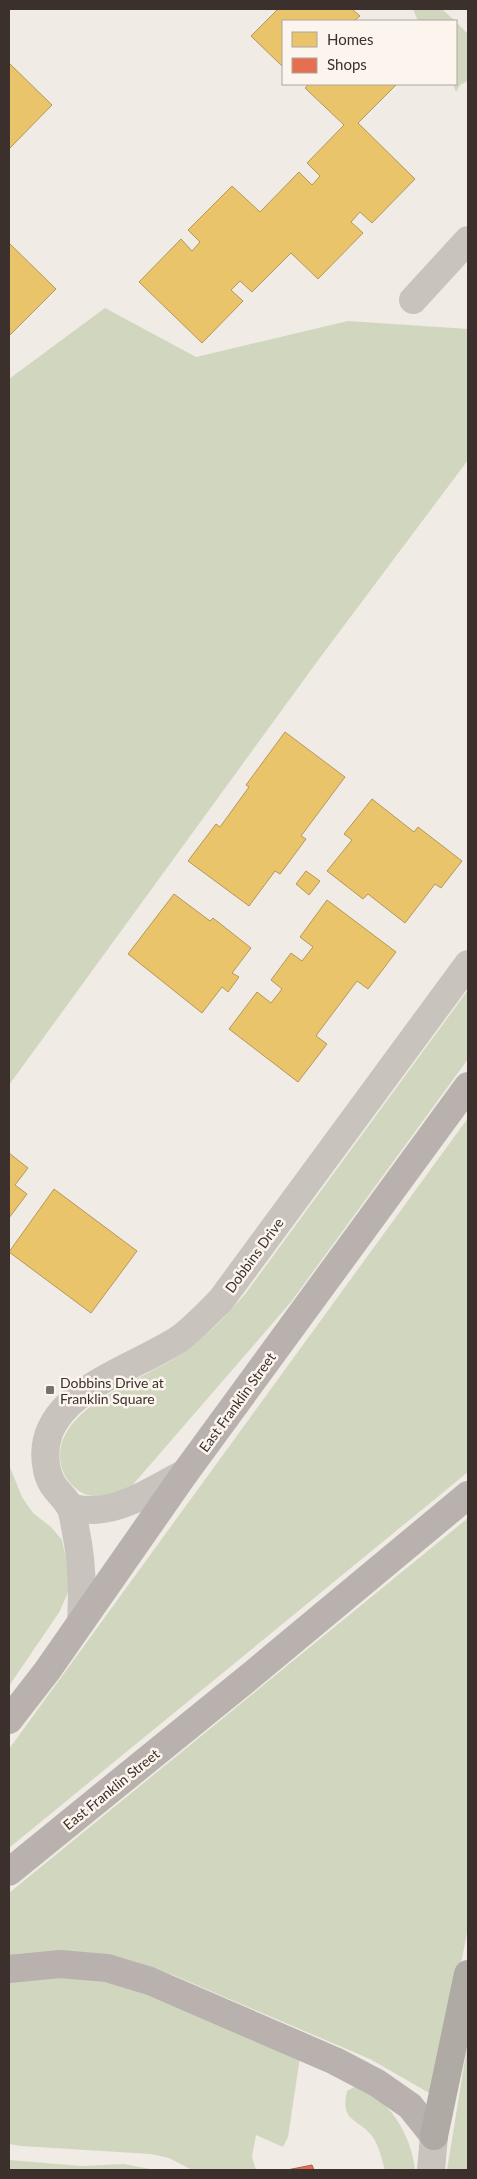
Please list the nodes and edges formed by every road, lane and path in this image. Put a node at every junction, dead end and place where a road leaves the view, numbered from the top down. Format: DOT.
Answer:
graph roads {
  1 [pos="468,240"];
  2 [pos="413,300"];
  3 [pos="468,964"];
  4 [pos="468,1086"];
  5 [pos="185,1473"];
  6 [pos="468,1495"];
  7 [pos="71,1508"];
  8 [pos="81,1622"];
  9 [pos="9,1720"];
  10 [pos="9,1872"];
  11 [pos="9,1969"];
  12 [pos="468,1974"];
  13 [pos="434,2136"];
  14 [pos="431,2170"];
  1 -- 2 [label="street"];
  3 -- 7 [label="street, Dobbins Drive"];
  4 -- 5 [label="main road, East Franklin Street"];
  5 -- 7 [label="street"];
  5 -- 8 [label="main road, East Franklin Street"];
  6 -- 10 [label="main road, East Franklin Street"];
  7 -- 8 [label="street, Dobbins Drive"];
  8 -- 9 [label="main road, East Franklin Street"];
  11 -- 13 [label="main road"];
  12 -- 13 [label="highway"];
  13 -- 14 [label="street"];
}
